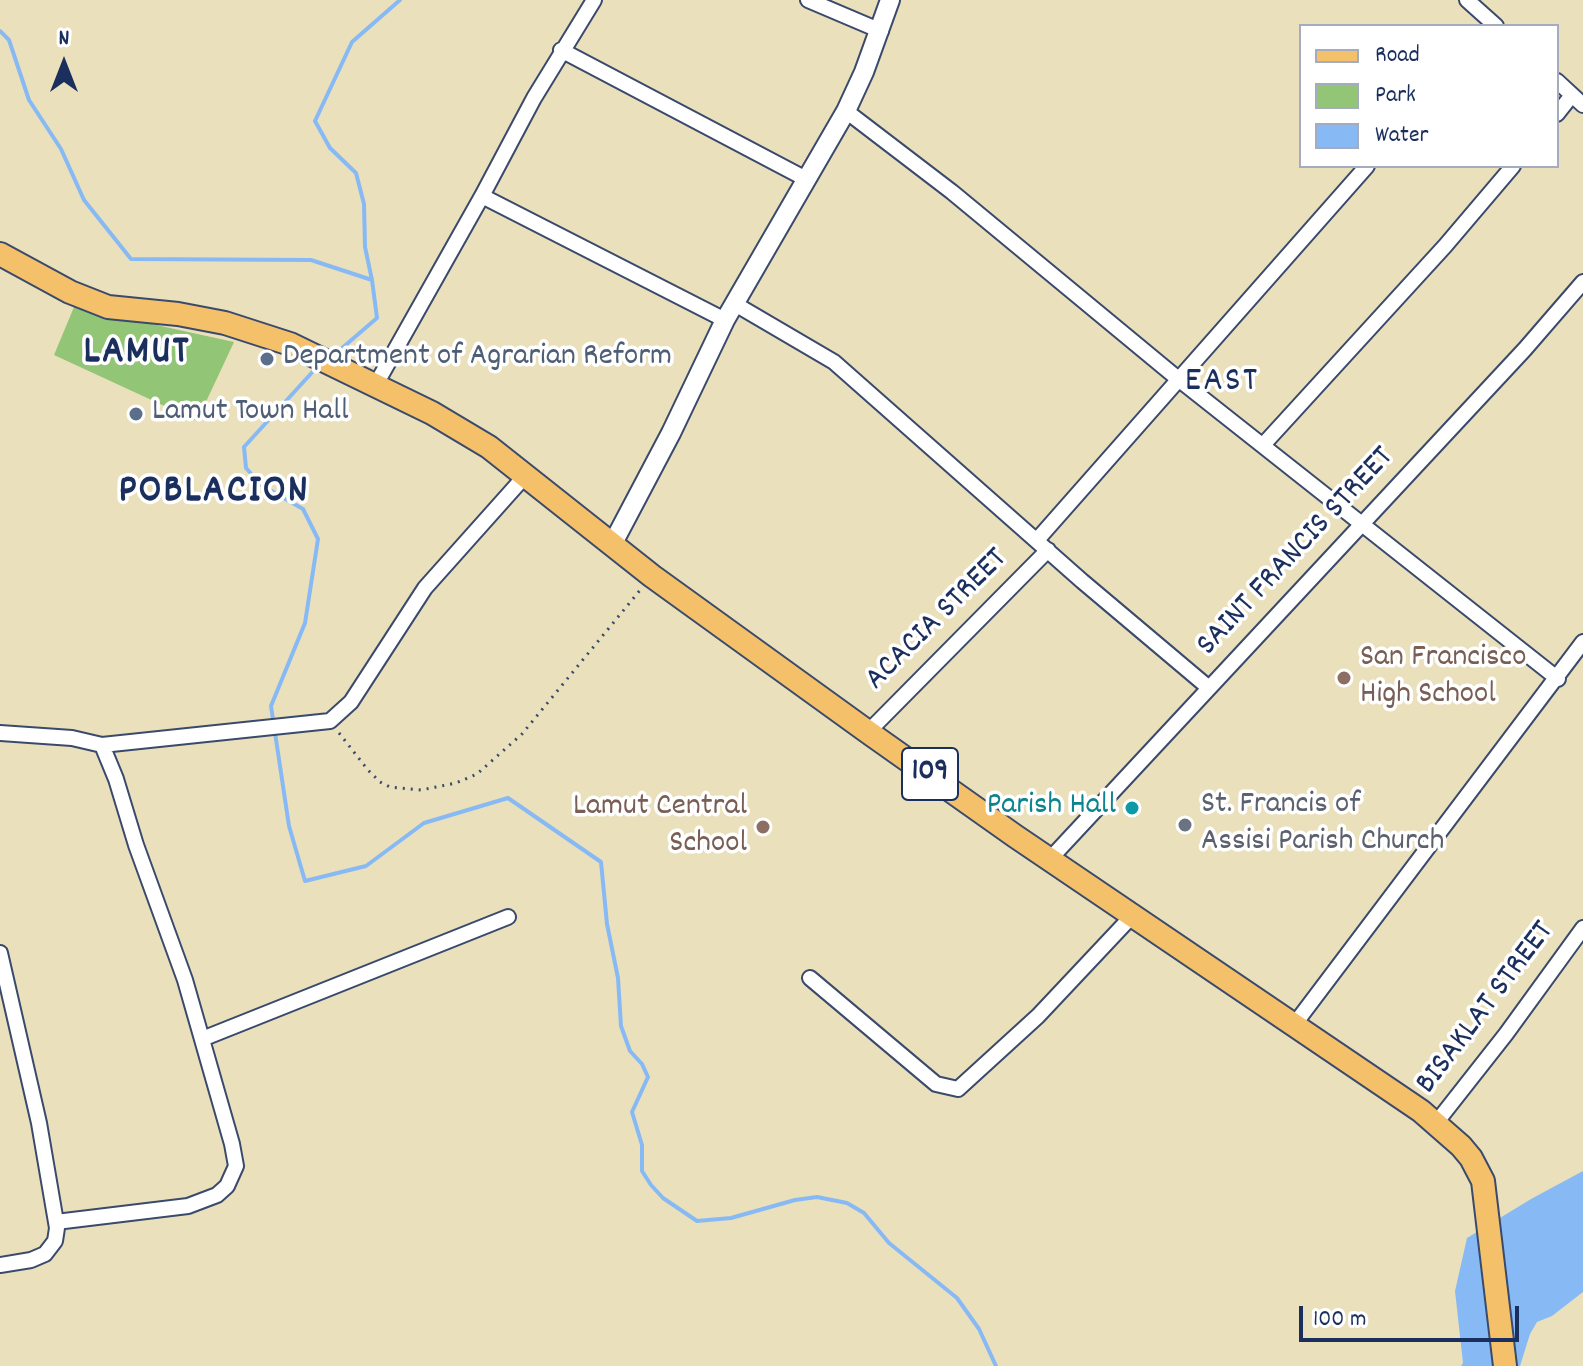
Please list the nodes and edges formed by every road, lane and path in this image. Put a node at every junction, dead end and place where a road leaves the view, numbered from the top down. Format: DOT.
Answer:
graph roads {
  1 [pos="594,0"];
  2 [pos="808,0"];
  3 [pos="890,0"];
  4 [pos="1467,0"];
  5 [pos="1490,24"];
  6 [pos="881,31"];
  7 [pos="561,50"];
  8 [pos="1559,83"];
  9 [pos="1578,100"];
  10 [pos="846,111"];
  11 [pos="1559,113"];
  12 [pos="1365,168"];
  13 [pos="1511,168"];
  14 [pos="806,179"];
  15 [pos="482,196"];
  16 [pos="0,254"];
  17 [pos="1583,282"];
  18 [pos="730,312"];
  19 [pos="1177,378"];
  20 [pos="369,383"];
  21 [pos="1263,445"];
  22 [pos="525,476"];
  23 [pos="1361,525"];
  24 [pos="613,543"];
  25 [pos="1043,545"];
  26 [pos="652,576"];
  27 [pos="1583,642"];
  28 [pos="1558,679"];
  29 [pos="1209,688"];
  30 [pos="330,721"];
  31 [pos="868,732"];
  32 [pos="0,733"];
  33 [pos="102,745"];
  34 [pos="1050,859"];
  35 [pos="1133,915"];
  36 [pos="508,917"];
  37 [pos="1583,928"];
  38 [pos="0,953"];
  39 [pos="810,978"];
  40 [pos="1294,1025"];
  41 [pos="202,1039"];
  42 [pos="1436,1123"];
  43 [pos="56,1222"];
  44 [pos="0,1265"];
  45 [pos="1505,1366"];
  1 -- 7 [label="street"];
  2 -- 6 [label="street"];
  3 -- 6 [label="street"];
  4 -- 5 [label="street"];
  6 -- 10 [label="street"];
  7 -- 14 [label="street"];
  7 -- 15 [label="street"];
  8 -- 9 [label="street"];
  9 -- 11 [label="street"];
  10 -- 14 [label="street"];
  10 -- 19 [label="street"];
  12 -- 19 [label="street, ACACIA STREET"];
  13 -- 21 [label="street"];
  14 -- 18 [label="street"];
  15 -- 18 [label="street"];
  15 -- 20 [label="street"];
  16 -- 20 [label="main road, 109"];
  17 -- 23 [label="street, SAINT FRANCIS STREET"];
  18 -- 24 [label="street"];
  18 -- 25 [label="street"];
  19 -- 21 [label="street"];
  19 -- 25 [label="street, ACACIA STREET"];
  20 -- 22 [label="main road, 109"];
  21 -- 23 [label="street"];
  22 -- 24 [label="main road, 109"];
  22 -- 30 [label="street"];
  23 -- 28 [label="street"];
  23 -- 29 [label="street, SAINT FRANCIS STREET"];
  24 -- 26 [label="main road, 109"];
  25 -- 29 [label="street"];
  25 -- 31 [label="street, ACACIA STREET"];
  26 -- 30 [label="path"];
  26 -- 31 [label="main road, 109"];
  27 -- 28 [label="street"];
  28 -- 40 [label="street"];
  29 -- 34 [label="street, SAINT FRANCIS STREET"];
  30 -- 33 [label="street"];
  31 -- 34 [label="main road, 109"];
  32 -- 33 [label="street"];
  33 -- 41 [label="street"];
  34 -- 35 [label="main road, 109"];
  35 -- 39 [label="street"];
  35 -- 40 [label="main road, 109"];
  36 -- 41 [label="street"];
  37 -- 42 [label="street, BISAKLAT STREET"];
  38 -- 43 [label="street"];
  40 -- 42 [label="main road, 109"];
  41 -- 43 [label="street"];
  42 -- 45 [label="main road, 109"];
  43 -- 44 [label="street"];
}
